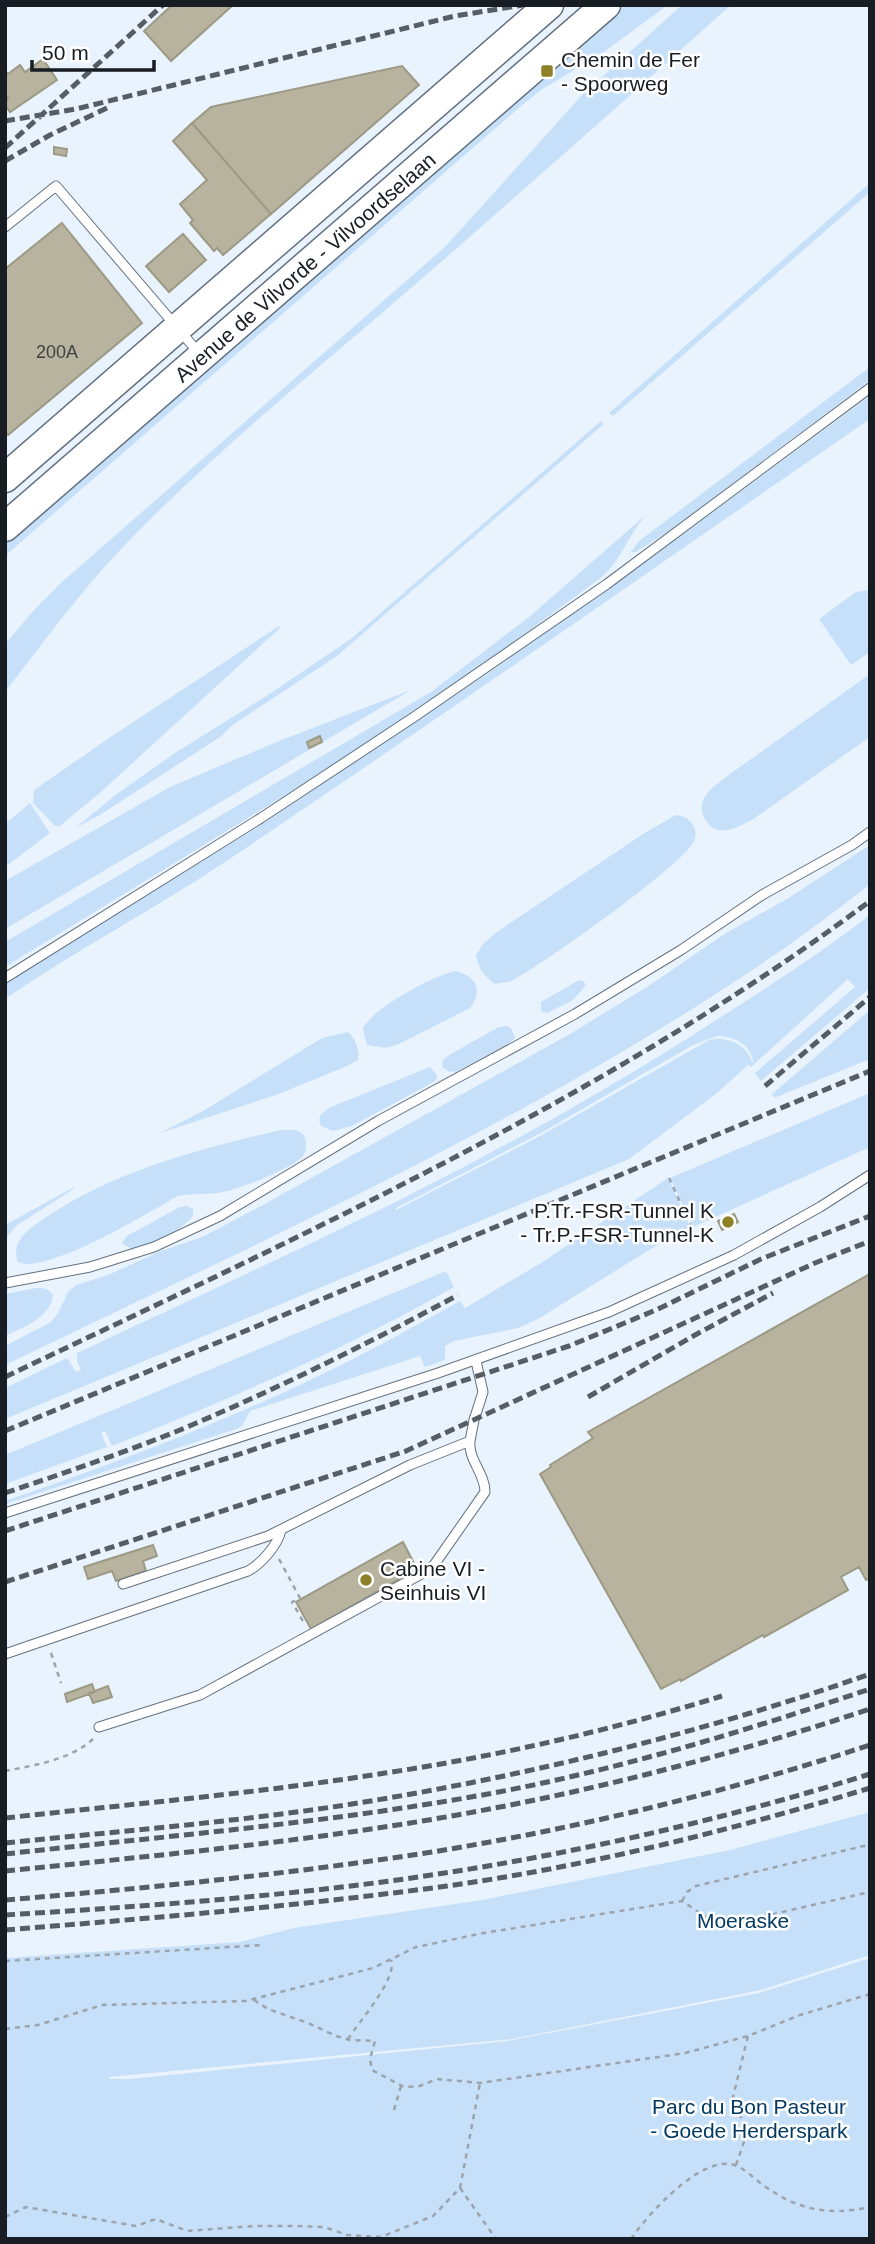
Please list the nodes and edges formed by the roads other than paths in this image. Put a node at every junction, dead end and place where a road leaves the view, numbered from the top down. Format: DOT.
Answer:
graph roads {
  1 [pos="549,5"];
  2 [pos="606,5"];
  3 [pos="5,227"];
  4 [pos="177,328"];
  5 [pos="202,356"];
  6 [pos="870,388"];
  7 [pos="5,478"];
  8 [pos="5,527"];
  9 [pos="870,832"];
  10 [pos="5,978"];
  11 [pos="870,1175"];
  12 [pos="5,1283"];
  13 [pos="476,1361"];
  14 [pos="470,1441"];
  15 [pos="5,1513"];
  16 [pos="281,1530"];
  17 [pos="123,1584"];
  18 [pos="5,1654"];
  19 [pos="99,1727"];
  1 -- 4 [label="main road, Avenue de Vilvorde - Vilvoordselaan"];
  2 -- 5 [label="main road, Avenue de Vilvorde - Vilvoordselaan"];
  3 -- 4 [label="lane"];
  4 -- 5 [label="lane"];
  4 -- 7 [label="main road, Avenue de Vilvorde - Vilvoordselaan"];
  5 -- 8 [label="main road, Avenue de Vilvorde - Vilvoordselaan"];
  6 -- 10 [label="lane"];
  9 -- 12 [label="lane"];
  11 -- 13 [label="lane"];
  13 -- 14 [label="lane"];
  13 -- 15 [label="lane"];
  14 -- 16 [label="lane"];
  14 -- 19 [label="lane"];
  16 -- 17 [label="lane"];
  16 -- 18 [label="lane"];
}
